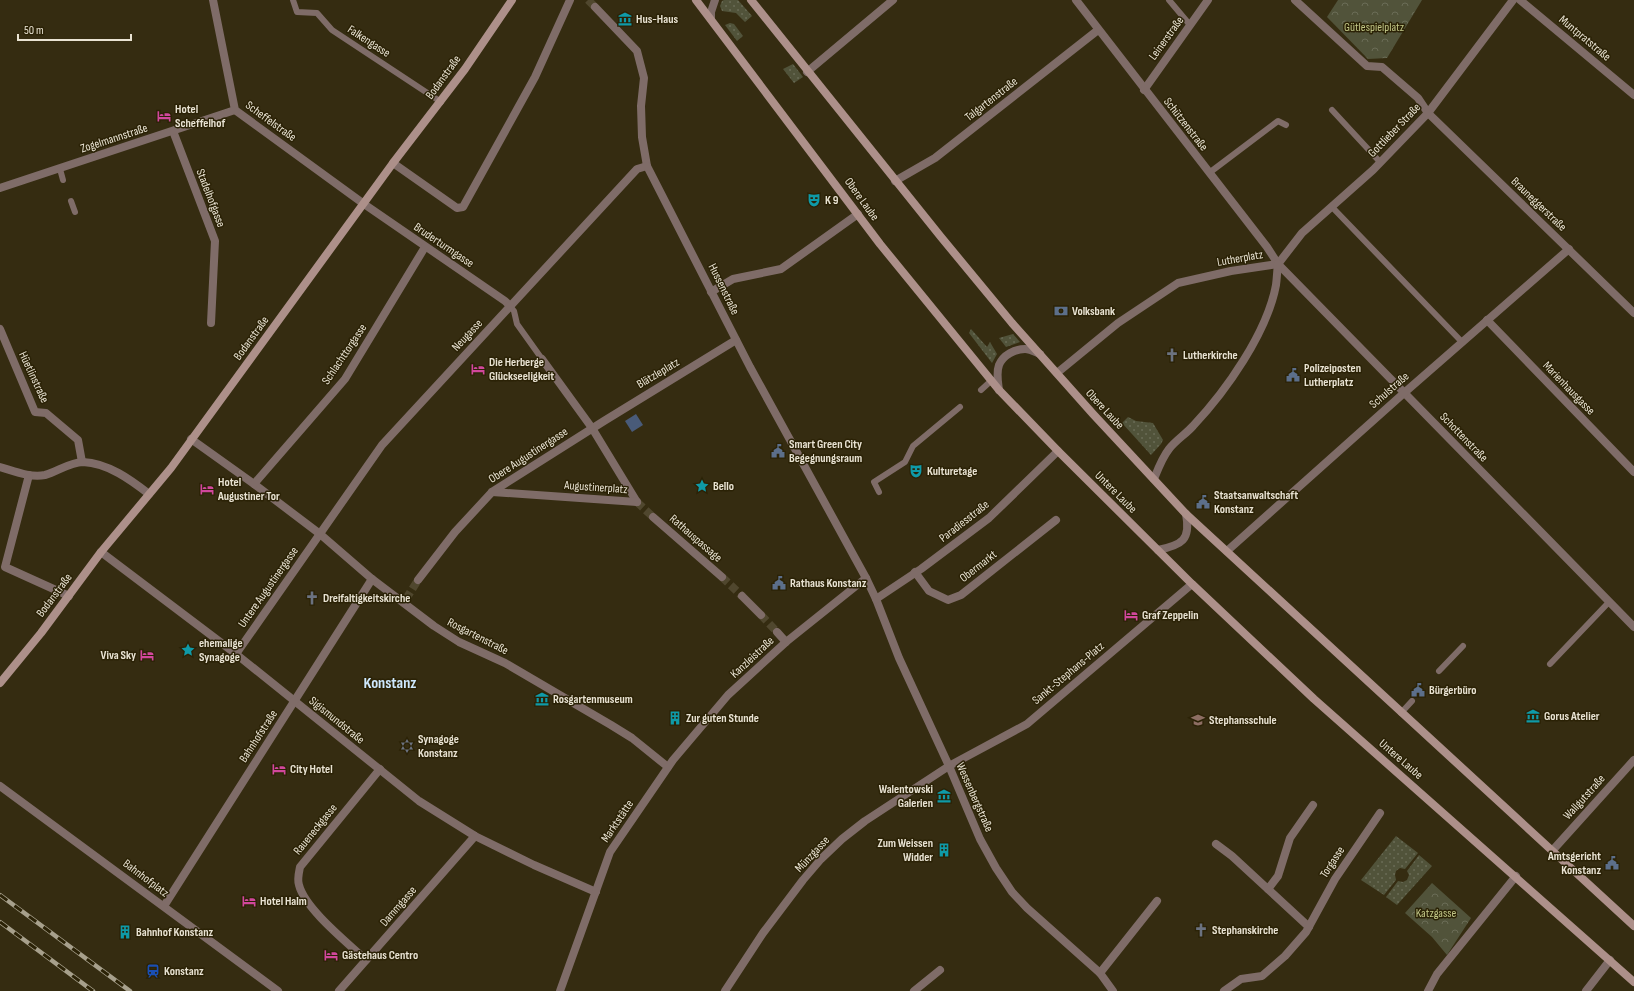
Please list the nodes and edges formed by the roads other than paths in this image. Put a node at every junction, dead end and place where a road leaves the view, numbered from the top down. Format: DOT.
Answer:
graph roads {
  1 [pos="213,0"];
  2 [pos="293,0"];
  3 [pos="512,0"];
  4 [pos="570,0"];
  5 [pos="696,0"];
  6 [pos="715,0"];
  7 [pos="751,0"];
  8 [pos="893,0"];
  9 [pos="1076,0"];
  10 [pos="1169,0"];
  11 [pos="1208,0"];
  12 [pos="1295,0"];
  13 [pos="1513,0"];
  14 [pos="1520,0"];
  15 [pos="595,7"];
  16 [pos="711,19"];
  17 [pos="1190,25"];
  18 [pos="1098,30"];
  19 [pos="807,72"];
  20 [pos="1144,90"];
  21 [pos="1634,95"];
  22 [pos="441,102"];
  23 [pos="235,110"];
  24 [pos="1332,110"];
  25 [pos="1428,113"];
  26 [pos="1286,125"];
  27 [pos="174,131"];
  28 [pos="1380,162"];
  29 [pos="394,164"];
  30 [pos="648,166"];
  31 [pos="60,168"];
  32 [pos="1209,173"];
  33 [pos="64,180"];
  34 [pos="895,181"];
  35 [pos="0,188"];
  36 [pos="71,201"];
  37 [pos="364,204"];
  38 [pos="1332,207"];
  39 [pos="75,212"];
  40 [pos="858,214"];
  41 [pos="426,246"];
  42 [pos="1568,249"];
  43 [pos="1278,264"];
  44 [pos="711,292"];
  45 [pos="510,306"];
  46 [pos="1634,313"];
  47 [pos="1487,320"];
  48 [pos="211,323"];
  49 [pos="0,329"];
  50 [pos="736,340"];
  51 [pos="1462,342"];
  52 [pos="1040,354"];
  53 [pos="542,359"];
  54 [pos="1057,373"];
  55 [pos="992,380"];
  56 [pos="981,390"];
  57 [pos="999,390"];
  58 [pos="1404,393"];
  59 [pos="960,407"];
  60 [pos="592,428"];
  61 [pos="191,439"];
  62 [pos="1058,452"];
  63 [pos="82,462"];
  64 [pos="0,467"];
  65 [pos="1634,472"];
  66 [pos="29,475"];
  67 [pos="1154,479"];
  68 [pos="254,484"];
  69 [pos="492,492"];
  70 [pos="879,492"];
  71 [pos="149,494"];
  72 [pos="1186,514"];
  73 [pos="653,517"];
  74 [pos="1056,520"];
  75 [pos="320,534"];
  76 [pos="1158,550"];
  77 [pos="101,552"];
  78 [pos="1227,552"];
  79 [pos="916,572"];
  80 [pos="722,577"];
  81 [pos="866,578"];
  82 [pos="372,579"];
  83 [pos="418,580"];
  84 [pos="1192,584"];
  85 [pos="69,596"];
  86 [pos="742,596"];
  87 [pos="876,599"];
  88 [pos="1610,602"];
  89 [pos="761,614"];
  90 [pos="1634,627"];
  91 [pos="777,632"];
  92 [pos="786,642"];
  93 [pos="1463,646"];
  94 [pos="236,654"];
  95 [pos="1550,664"];
  96 [pos="1440,671"];
  97 [pos="0,683"];
  98 [pos="294,701"];
  99 [pos="1412,701"];
  100 [pos="1401,713"];
  101 [pos="1634,760"];
  102 [pos="949,766"];
  103 [pos="668,768"];
  104 [pos="380,769"];
  105 [pos="0,786"];
  106 [pos="1313,805"];
  107 [pos="1380,813"];
  108 [pos="475,836"];
  109 [pos="1216,844"];
  110 [pos="1552,851"];
  111 [pos="1516,876"];
  112 [pos="1268,889"];
  113 [pos="596,892"];
  114 [pos="1157,901"];
  115 [pos="164,906"];
  116 [pos="1634,926"];
  117 [pos="1309,927"];
  118 [pos="366,960"];
  119 [pos="1610,960"];
  120 [pos="940,970"];
  121 [pos="1100,973"];
  122 [pos="1634,981"];
  123 [pos="278,991"];
  124 [pos="339,991"];
  125 [pos="560,991"];
  126 [pos="725,991"];
  127 [pos="914,991"];
  128 [pos="1113,991"];
  129 [pos="1224,991"];
  130 [pos="1428,991"];
  131 [pos="1586,991"];
  1 -- 23 [label="street, Scheffelstraße"];
  2 -- 22 [label="lane, Falkengasse"];
  3 -- 22 [label="main road, Bodanstraße"];
  4 -- 29 [label="street"];
  5 -- 16 [label="main road, Obere Laube"];
  6 -- 16 [label="street"];
  7 -- 19 [label="main road, Obere Laube"];
  8 -- 19 [label="street"];
  9 -- 18 [label="street, Schützenstraße"];
  10 -- 17 [label="lane"];
  11 -- 17 [label="street, Leinerstraße"];
  12 -- 25 [label="street, Brauneggerstraße"];
  13 -- 25 [label="street, Gottlieber Straße"];
  14 -- 21 [label="street, Muntpratstraße"];
  15 -- 30 [label="street, Hussenstraße"];
  16 -- 40 [label="main road, Obere Laube"];
  17 -- 20 [label="street, Leinerstraße"];
  18 -- 20 [label="street, Schützenstraße"];
  18 -- 34 [label="street, Talgartenstraße"];
  19 -- 34 [label="main road, Obere Laube"];
  20 -- 32 [label="street, Schützenstraße"];
  22 -- 29 [label="main road, Bodanstraße"];
  23 -- 27 [label="street, Zogelmannstraße"];
  23 -- 37 [label="street, Scheffelstraße"];
  24 -- 28 [label="lane"];
  25 -- 28 [label="street, Gottlieber Straße"];
  25 -- 42 [label="street, Brauneggerstraße"];
  26 -- 32 [label="lane"];
  27 -- 31 [label="street, Zogelmannstraße"];
  27 -- 48 [label="street, Stadelhofgasse"];
  28 -- 38 [label="street, Gottlieber Straße"];
  29 -- 37 [label="main road, Bodanstraße"];
  30 -- 44 [label="street, Hussenstraße"];
  30 -- 45 [label="street, Neugasse"];
  31 -- 33 [label="lane"];
  31 -- 35 [label="street, Zogelmannstraße"];
  32 -- 43 [label="street, Schützenstraße"];
  34 -- 52 [label="main road, Obere Laube"];
  36 -- 39 [label="lane"];
  37 -- 41 [label="street, Bruderturmgasse"];
  37 -- 61 [label="main road, Bodanstraße"];
  38 -- 43 [label="street, Gottlieber Straße"];
  38 -- 51 [label="lane"];
  40 -- 44 [label="street"];
  40 -- 55 [label="main road, Obere Laube"];
  41 -- 45 [label="street, Bruderturmgasse"];
  41 -- 68 [label="street, Schlachttorgasse"];
  42 -- 46 [label="street, Brauneggerstraße"];
  42 -- 47 [label="street, Schulstraße"];
  43 -- 54 [label="street, Lutherplatz"];
  43 -- 58 [label="street, Schottenstraße"];
  43 -- 67 [label="street, Lutherplatz"];
  44 -- 50 [label="street, Hussenstraße"];
  45 -- 53 [label="lane"];
  45 -- 75 [label="street, Neugasse"];
  47 -- 51 [label="street, Schulstraße"];
  47 -- 65 [label="street, Marienhausgasse"];
  49 -- 63 [label="street, Hüetlinstraße"];
  50 -- 60 [label="street, Blätzleplatz"];
  50 -- 81 [label="street, Hussenstraße"];
  51 -- 58 [label="street, Schulstraße"];
  52 -- 54 [label="main road, Obere Laube"];
  52 -- 57 [label="street"];
  53 -- 60 [label="street"];
  54 -- 67 [label="main road, Obere Laube"];
  55 -- 56 [label="lane"];
  55 -- 57 [label="main road, Obere Laube"];
  57 -- 62 [label="main road, Obere Laube"];
  58 -- 78 [label="street, Schulstraße"];
  58 -- 88 [label="street, Schottenstraße"];
  59 -- 70 [label="lane"];
  60 -- 69 [label="street, Obere Augustinergasse"];
  60 -- 69 [label="street, Augustinerplatz"];
  61 -- 68 [label="street, Rosgartenstraße"];
  61 -- 71 [label="main road, Bodanstraße"];
  62 -- 76 [label="main road, Untere Laube"];
  62 -- 79 [label="street, Paradiesstraße"];
  63 -- 66 [label="street"];
  63 -- 71 [label="street"];
  64 -- 66 [label="street"];
  66 -- 85 [label="street"];
  67 -- 72 [label="main road"];
  68 -- 75 [label="street, Rosgartenstraße"];
  69 -- 83 [label="street, Obere Augustinergasse"];
  71 -- 77 [label="main road, Bodanstraße"];
  72 -- 76 [label="street"];
  72 -- 78 [label="main road"];
  73 -- 80 [label="street, Rathauspassage"];
  74 -- 79 [label="street, Obermarkt"];
  75 -- 82 [label="street, Rosgartenstraße"];
  75 -- 94 [label="street, Untere Augustinergasse"];
  76 -- 84 [label="main road, Untere Laube"];
  77 -- 85 [label="main road, Bodanstraße"];
  77 -- 94 [label="street, Sigismundstraße"];
  78 -- 100 [label="main road"];
  79 -- 87 [label="street, Paradiesstraße"];
  81 -- 87 [label="street, Wessenbergstraße"];
  81 -- 92 [label="street, Kanzleistraße"];
  82 -- 98 [label="street, Bahnhofstraße"];
  82 -- 103 [label="street, Rosgartenstraße"];
  84 -- 102 [label="street, Sankt-Stephans-Platz"];
  84 -- 111 [label="main road, Untere Laube"];
  85 -- 97 [label="main road, Bodanstraße"];
  86 -- 89 [label="street"];
  87 -- 102 [label="street, Wessenbergstraße"];
  88 -- 90 [label="street, Schottenstraße"];
  88 -- 95 [label="lane"];
  91 -- 92 [label="street"];
  92 -- 103 [label="street, Kanzleistraße"];
  93 -- 96 [label="lane"];
  94 -- 98 [label="street, Sigismundstraße"];
  98 -- 104 [label="street, Sigismundstraße"];
  98 -- 115 [label="street, Bahnhofstraße"];
  99 -- 100 [label="lane"];
  100 -- 110 [label="main road"];
  101 -- 110 [label="street, Wallgutstraße"];
  102 -- 121 [label="street, Wessenbergstraße"];
  102 -- 126 [label="street, Münzgasse"];
  103 -- 113 [label="street, Marktstätte"];
  104 -- 108 [label="street, Sigismundstraße"];
  104 -- 118 [label="street, Raueneckgasse"];
  105 -- 115 [label="street, Bahnhofplatz"];
  106 -- 112 [label="street"];
  107 -- 117 [label="street, Torgasse"];
  108 -- 113 [label="street, Sigismundstraße"];
  108 -- 118 [label="street, Dammgasse"];
  109 -- 112 [label="street"];
  110 -- 116 [label="main road"];
  111 -- 119 [label="main road, Untere Laube"];
  111 -- 130 [label="street"];
  112 -- 117 [label="street"];
  113 -- 125 [label="street, Marktstätte"];
  114 -- 121 [label="street"];
  115 -- 123 [label="street, Bahnhofplatz"];
  117 -- 129 [label="street"];
  118 -- 124 [label="street, Dammgasse"];
  119 -- 122 [label="main road, Untere Laube"];
  119 -- 131 [label="street"];
  120 -- 127 [label="street"];
  121 -- 128 [label="street, Wessenbergstraße"];
}
